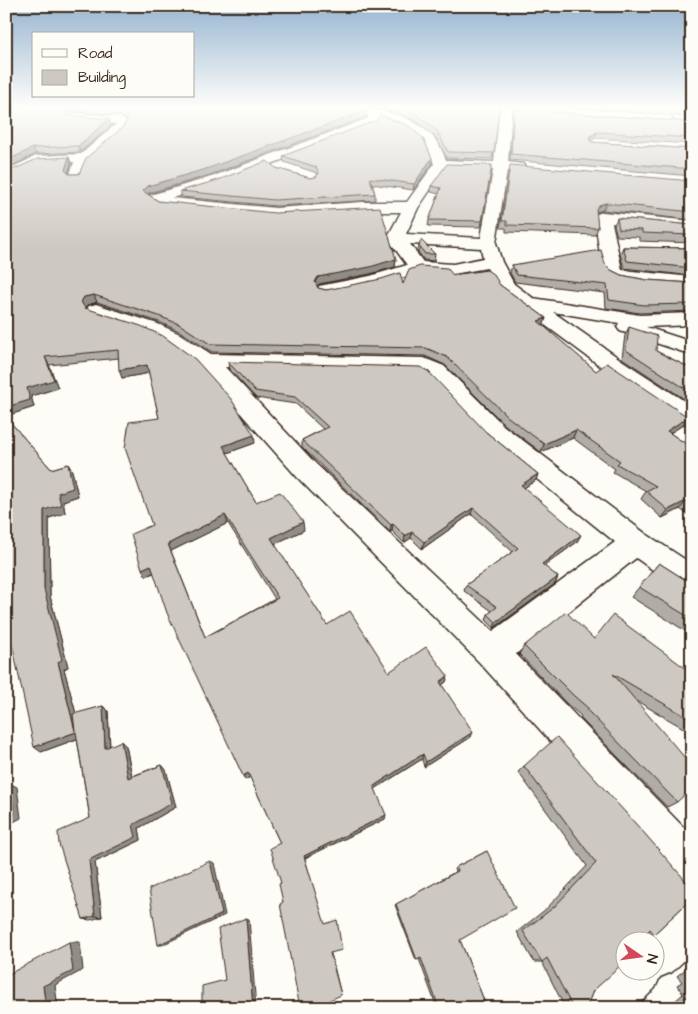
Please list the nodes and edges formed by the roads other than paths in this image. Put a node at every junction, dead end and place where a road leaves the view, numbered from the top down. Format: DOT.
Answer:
graph roads {
  1 [pos="88,154"];
  2 [pos="299,154"];
  3 [pos="436,154"];
  4 [pos="500,154"];
  5 [pos="84,158"];
  6 [pos="441,164"];
  7 [pos="499,165"];
  8 [pos="529,168"];
  9 [pos="6,176"];
  10 [pos="76,176"];
  11 [pos="410,207"];
  12 [pos="692,226"];
  13 [pos="395,238"];
  14 [pos="488,243"];
  15 [pos="610,247"];
  16 [pos="629,248"];
  17 [pos="493,262"];
  18 [pos="418,267"];
  19 [pos="692,283"];
  20 [pos="326,290"];
  21 [pos="526,301"];
  22 [pos="96,310"];
  23 [pos="578,311"];
  24 [pos="692,319"];
  25 [pos="692,349"];
  26 [pos="206,360"];
  27 [pos="692,417"];
  28 [pos="636,542"];
  29 [pos="692,582"];
  30 [pos="492,652"];
  31 [pos="692,867"];
  32 [pos="692,922"];
  33 [pos="666,947"];
  34 [pos="629,982"];
  35 [pos="601,1008"];
  1 -- 5 [label="street"];
  2 -- 11 [label="street"];
  3 -- 6 [label="street"];
  4 -- 7 [label="street"];
  5 -- 9 [label="street"];
  5 -- 10 [label="street"];
  6 -- 7 [label="street"];
  6 -- 11 [label="street"];
  7 -- 8 [label="street"];
  7 -- 14 [label="street"];
  11 -- 13 [label="street"];
  12 -- 15 [label="street"];
  13 -- 14 [label="street"];
  13 -- 18 [label="street"];
  14 -- 17 [label="street"];
  15 -- 16 [label="street"];
  15 -- 19 [label="street"];
  17 -- 18 [label="street"];
  17 -- 21 [label="street"];
  18 -- 20 [label="street"];
  21 -- 23 [label="street"];
  21 -- 27 [label="street"];
  22 -- 26 [label="street"];
  23 -- 24 [label="street"];
  23 -- 25 [label="street"];
  26 -- 28 [label="street"];
  26 -- 30 [label="street"];
  28 -- 29 [label="street"];
  28 -- 30 [label="street"];
  30 -- 31 [label="street"];
  32 -- 33 [label="street"];
  34 -- 35 [label="street"];
}
